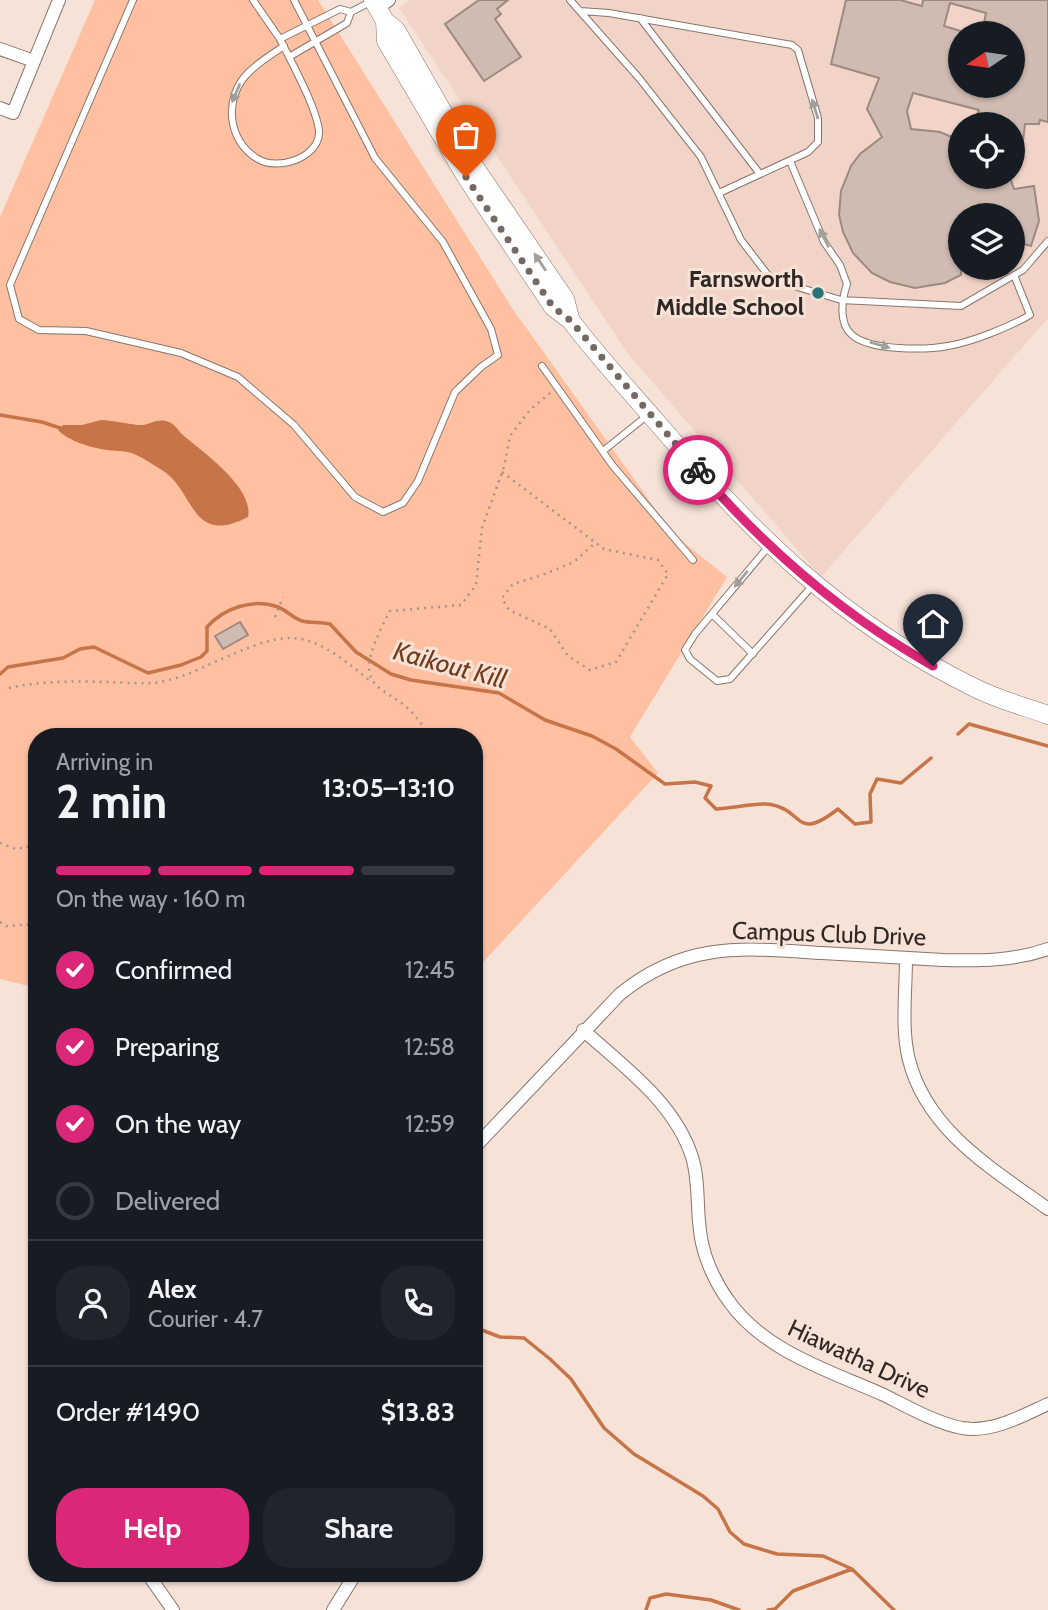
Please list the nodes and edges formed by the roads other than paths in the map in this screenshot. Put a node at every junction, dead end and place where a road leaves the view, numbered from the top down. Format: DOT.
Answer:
graph roads {
  1 [pos="59,0"];
  2 [pos="133,0"];
  3 [pos="253,0"];
  4 [pos="294,0"];
  5 [pos="570,0"];
  6 [pos="380,6"];
  7 [pos="580,11"];
  8 [pos="351,12"];
  9 [pos="640,18"];
  10 [pos="307,26"];
  11 [pos="282,43"];
  12 [pos="314,43"];
  13 [pos="0,48"];
  14 [pos="289,57"];
  15 [pos="34,61"];
  16 [pos="0,108"];
  17 [pos="790,161"];
  18 [pos="760,174"];
  19 [pos="719,193"];
  20 [pos="1048,241"];
  21 [pos="1025,268"];
  22 [pos="1005,280"];
  23 [pos="1016,280"];
  24 [pos="841,300"];
  25 [pos="542,366"];
  26 [pos="649,414"];
  27 [pos="603,452"];
  28 [pos="770,545"];
  29 [pos="693,560"];
  30 [pos="814,584"];
  31 [pos="712,614"];
  32 [pos="753,654"];
  33 [pos="1048,715"];
  34 [pos="1048,949"];
  35 [pos="906,958"];
  36 [pos="583,1030"];
  37 [pos="483,1138"];
  38 [pos="1048,1209"];
  39 [pos="1048,1404"];
  40 [pos="153,1582"];
  41 [pos="350,1582"];
  42 [pos="173,1610"];
  43 [pos="332,1610"];
  1 -- 15 [label="street"];
  2 -- 12 [label="lane"];
  3 -- 11 [label="lane"];
  4 -- 10 [label="lane"];
  5 -- 7 [label="lane"];
  6 -- 8 [label="lane"];
  6 -- 26 [label="main road"];
  7 -- 9 [label="lane"];
  7 -- 19 [label="lane"];
  8 -- 10 [label="lane"];
  8 -- 12 [label="lane"];
  17 -- 9 [label="lane, one-way"];
  9 -- 18 [label="lane"];
  10 -- 11 [label="lane"];
  10 -- 12 [label="lane"];
  11 -- 14 [label="lane"];
  11 -- 14 [label="lane, one-way"];
  12 -- 14 [label="lane"];
  13 -- 15 [label="street"];
  15 -- 16 [label="street"];
  17 -- 18 [label="lane"];
  24 -- 17 [label="lane, one-way"];
  18 -- 19 [label="lane"];
  19 -- 24 [label="lane"];
  20 -- 21 [label="lane"];
  22 -- 24 [label="lane"];
  24 -- 23 [label="lane, one-way"];
  25 -- 27 [label="lane"];
  26 -- 27 [label="lane"];
  26 -- 28 [label="main road"];
  27 -- 29 [label="lane"];
  28 -- 30 [label="main road"];
  28 -- 31 [label="lane, one-way"];
  30 -- 32 [label="lane"];
  30 -- 33 [label="main road"];
  31 -- 32 [label="lane"];
  31 -- 32 [label="lane"];
  34 -- 35 [label="street, Campus Club Drive"];
  35 -- 36 [label="street, Campus Club Drive"];
  35 -- 38 [label="street"];
  36 -- 37 [label="street, Campus Club Drive"];
  36 -- 39 [label="street, Hiawatha Drive"];
  40 -- 42 [label="street"];
  41 -- 43 [label="street"];
}
